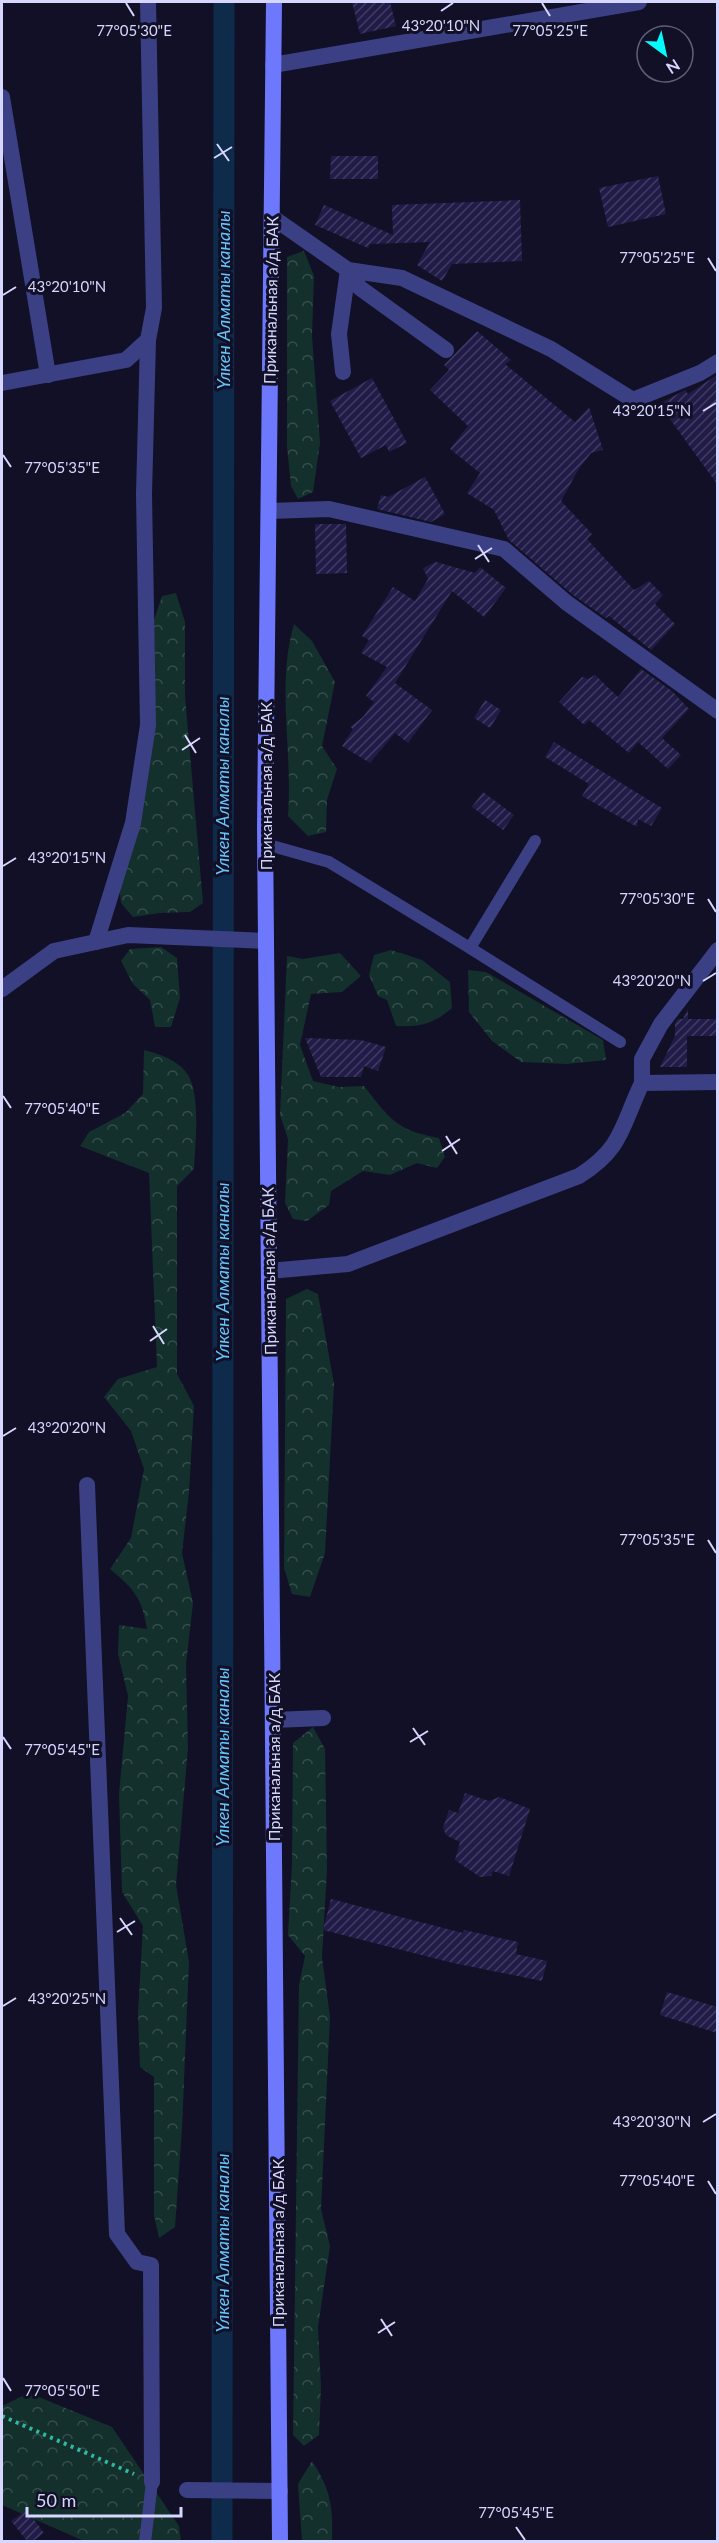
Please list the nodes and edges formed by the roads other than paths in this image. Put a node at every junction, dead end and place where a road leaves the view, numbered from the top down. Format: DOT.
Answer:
graph roads {
  1 [pos="148,2"];
  2 [pos="274,2"];
  3 [pos="639,2"];
  4 [pos="273,65"];
  5 [pos="2,97"];
  6 [pos="272,217"];
  7 [pos="348,270"];
  8 [pos="148,340"];
  9 [pos="446,350"];
  10 [pos="717,362"];
  11 [pos="343,372"];
  12 [pos="48,375"];
  13 [pos="2,383"];
  14 [pos="269,511"];
  15 [pos="717,711"];
  16 [pos="535,841"];
  17 [pos="266,844"];
  18 [pos="266,941"];
  19 [pos="96,942"];
  20 [pos="470,948"];
  21 [pos="717,950"];
  22 [pos="2,989"];
  23 [pos="620,1042"];
  24 [pos="717,1082"];
  25 [pos="642,1083"];
  26 [pos="269,1271"];
  27 [pos="87,1485"];
  28 [pos="322,1718"];
  29 [pos="273,1720"];
  30 [pos="153,2482"];
  31 [pos="187,2490"];
  32 [pos="280,2491"];
  33 [pos="145,2541"];
  34 [pos="280,2541"];
  1 -- 8 [label="street"];
  2 -- 4 [label="main road, Приканальная а/д БАК"];
  3 -- 4 [label="street"];
  4 -- 6 [label="main road, Приканальная а/д БАК"];
  5 -- 12 [label="street"];
  6 -- 7 [label="street"];
  6 -- 14 [label="main road, Приканальная а/д БАК"];
  7 -- 9 [label="street"];
  7 -- 10 [label="street"];
  7 -- 11 [label="street"];
  8 -- 12 [label="street"];
  8 -- 19 [label="street"];
  12 -- 13 [label="street"];
  14 -- 15 [label="street"];
  14 -- 17 [label="main road, Приканальная а/д БАК"];
  16 -- 20 [label="lane"];
  17 -- 18 [label="main road, Приканальная а/д БАК"];
  17 -- 20 [label="lane"];
  18 -- 19 [label="street"];
  18 -- 26 [label="main road, Приканальная а/д БАК"];
  19 -- 22 [label="street"];
  20 -- 23 [label="lane"];
  21 -- 25 [label="street"];
  24 -- 25 [label="street"];
  25 -- 26 [label="street"];
  26 -- 29 [label="main road, Приканальная а/д БАК"];
  27 -- 30 [label="street"];
  28 -- 29 [label="street"];
  29 -- 32 [label="main road, Приканальная а/д БАК"];
  30 -- 33 [label="lane"];
  31 -- 32 [label="street"];
  32 -- 34 [label="main road, Приканальная а/д БАК"];
}
